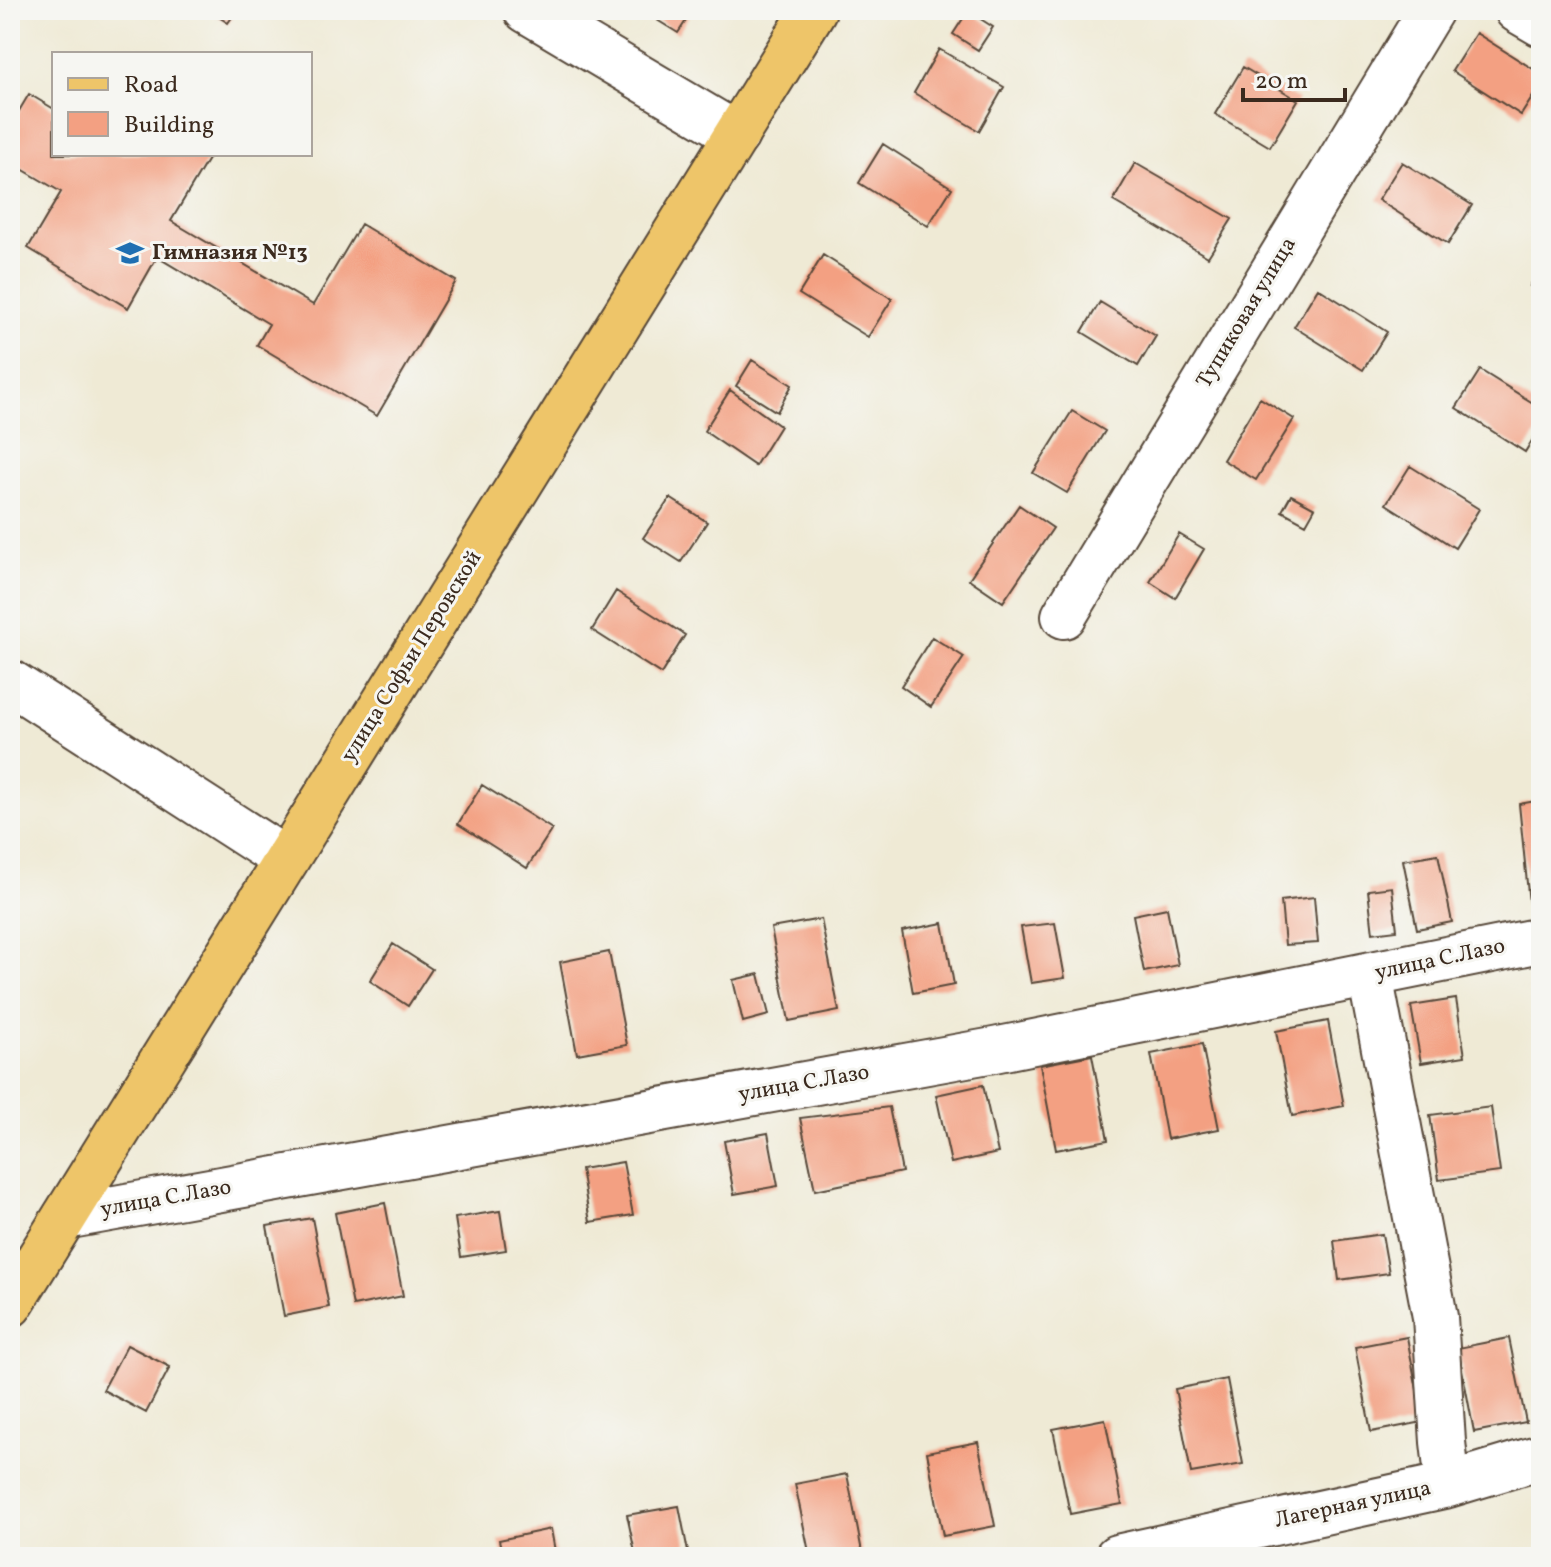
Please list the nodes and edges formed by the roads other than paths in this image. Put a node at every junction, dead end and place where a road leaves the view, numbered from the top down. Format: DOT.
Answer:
graph roads {
  1 [pos="526,10"];
  2 [pos="814,10"];
  3 [pos="1431,10"];
  4 [pos="1517,10"];
  5 [pos="1541,24"];
  6 [pos="737,135"];
  7 [pos="1064,616"];
  8 [pos="10,682"];
  9 [pos="286,860"];
  10 [pos="1541,940"];
  11 [pos="1370,975"];
  12 [pos="65,1217"];
  13 [pos="10,1305"];
  14 [pos="1541,1457"];
  15 [pos="1448,1485"];
  16 [pos="1117,1557"];
  1 -- 6 [label="street"];
  2 -- 6 [label="main road, улица Софьи Перовской"];
  3 -- 7 [label="street, Тупиковая улица"];
  4 -- 5 [label="street"];
  6 -- 9 [label="main road, улица Софьи Перовской"];
  8 -- 9 [label="street"];
  9 -- 12 [label="main road, улица Софьи Перовской"];
  10 -- 11 [label="street, улица С.Лазо"];
  11 -- 12 [label="street, улица С.Лазо"];
  11 -- 15 [label="street"];
  12 -- 13 [label="main road, улица Софьи Перовской"];
  14 -- 15 [label="street, Лагерная улица"];
  15 -- 16 [label="street, Лагерная улица"];
}
